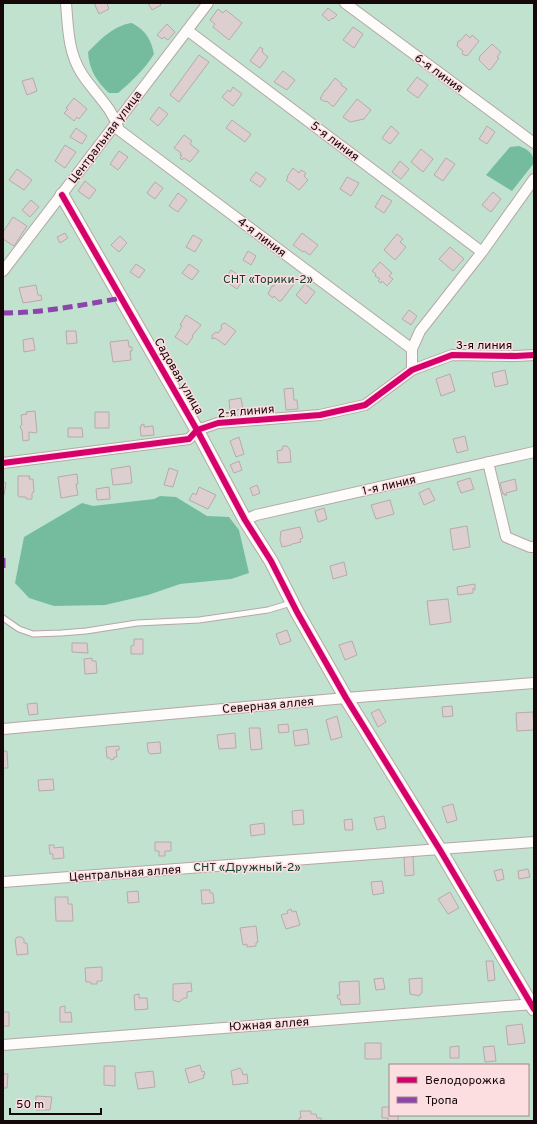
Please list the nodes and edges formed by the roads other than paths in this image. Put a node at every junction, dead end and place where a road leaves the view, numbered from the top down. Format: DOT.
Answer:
graph roads {
  1 [pos="66,3"];
  2 [pos="208,3"];
  3 [pos="345,3"];
  4 [pos="187,30"];
  5 [pos="116,122"];
  6 [pos="534,143"];
  7 [pos="534,179"];
  8 [pos="62,195"];
  9 [pos="482,252"];
  10 [pos="3,271"];
  11 [pos="412,349"];
  12 [pos="534,355"];
  13 [pos="412,370"];
  14 [pos="197,430"];
  15 [pos="534,452"];
  16 [pos="488,462"];
  17 [pos="3,463"];
  18 [pos="245,520"];
  19 [pos="534,546"];
  20 [pos="295,607"];
  21 [pos="3,618"];
  22 [pos="534,683"];
  23 [pos="346,698"];
  24 [pos="3,729"];
  25 [pos="534,842"];
  26 [pos="440,850"];
  27 [pos="3,882"];
  28 [pos="533,1005"];
  29 [pos="3,1045"];
  1 -- 5 [label="street, 4-я линия"];
  2 -- 4 [label="street, Центральная улица"];
  3 -- 6 [label="street, 6-я линия"];
  4 -- 5 [label="street, Центральная улица"];
  4 -- 9 [label="street, 5-я линия"];
  5 -- 8 [label="street, Центральная улица"];
  5 -- 11 [label="street, 4-я линия"];
  7 -- 9 [label="street"];
  8 -- 10 [label="street, Центральная улица"];
  8 -- 14 [label="street, Садовая улица"];
  9 -- 11 [label="street"];
  11 -- 13 [label="street"];
  12 -- 13 [label="street, 3-я линия"];
  13 -- 14 [label="street, 2-я линия"];
  14 -- 17 [label="street, 2-я линия"];
  14 -- 18 [label="street, Садовая улица"];
  15 -- 16 [label="street, 1-я линия"];
  16 -- 18 [label="street, 1-я линия"];
  16 -- 19 [label="street"];
  18 -- 20 [label="street, Садовая улица"];
  20 -- 21 [label="lane"];
  20 -- 23 [label="street, Садовая улица"];
  22 -- 23 [label="street, Северная аллея"];
  23 -- 24 [label="street, Северная аллея"];
  23 -- 26 [label="street, Садовая улица"];
  25 -- 26 [label="street, Центральная аллея"];
  26 -- 27 [label="street, Центральная аллея"];
  26 -- 28 [label="street, Садовая улица"];
  28 -- 29 [label="street, Южная аллея"];
}
